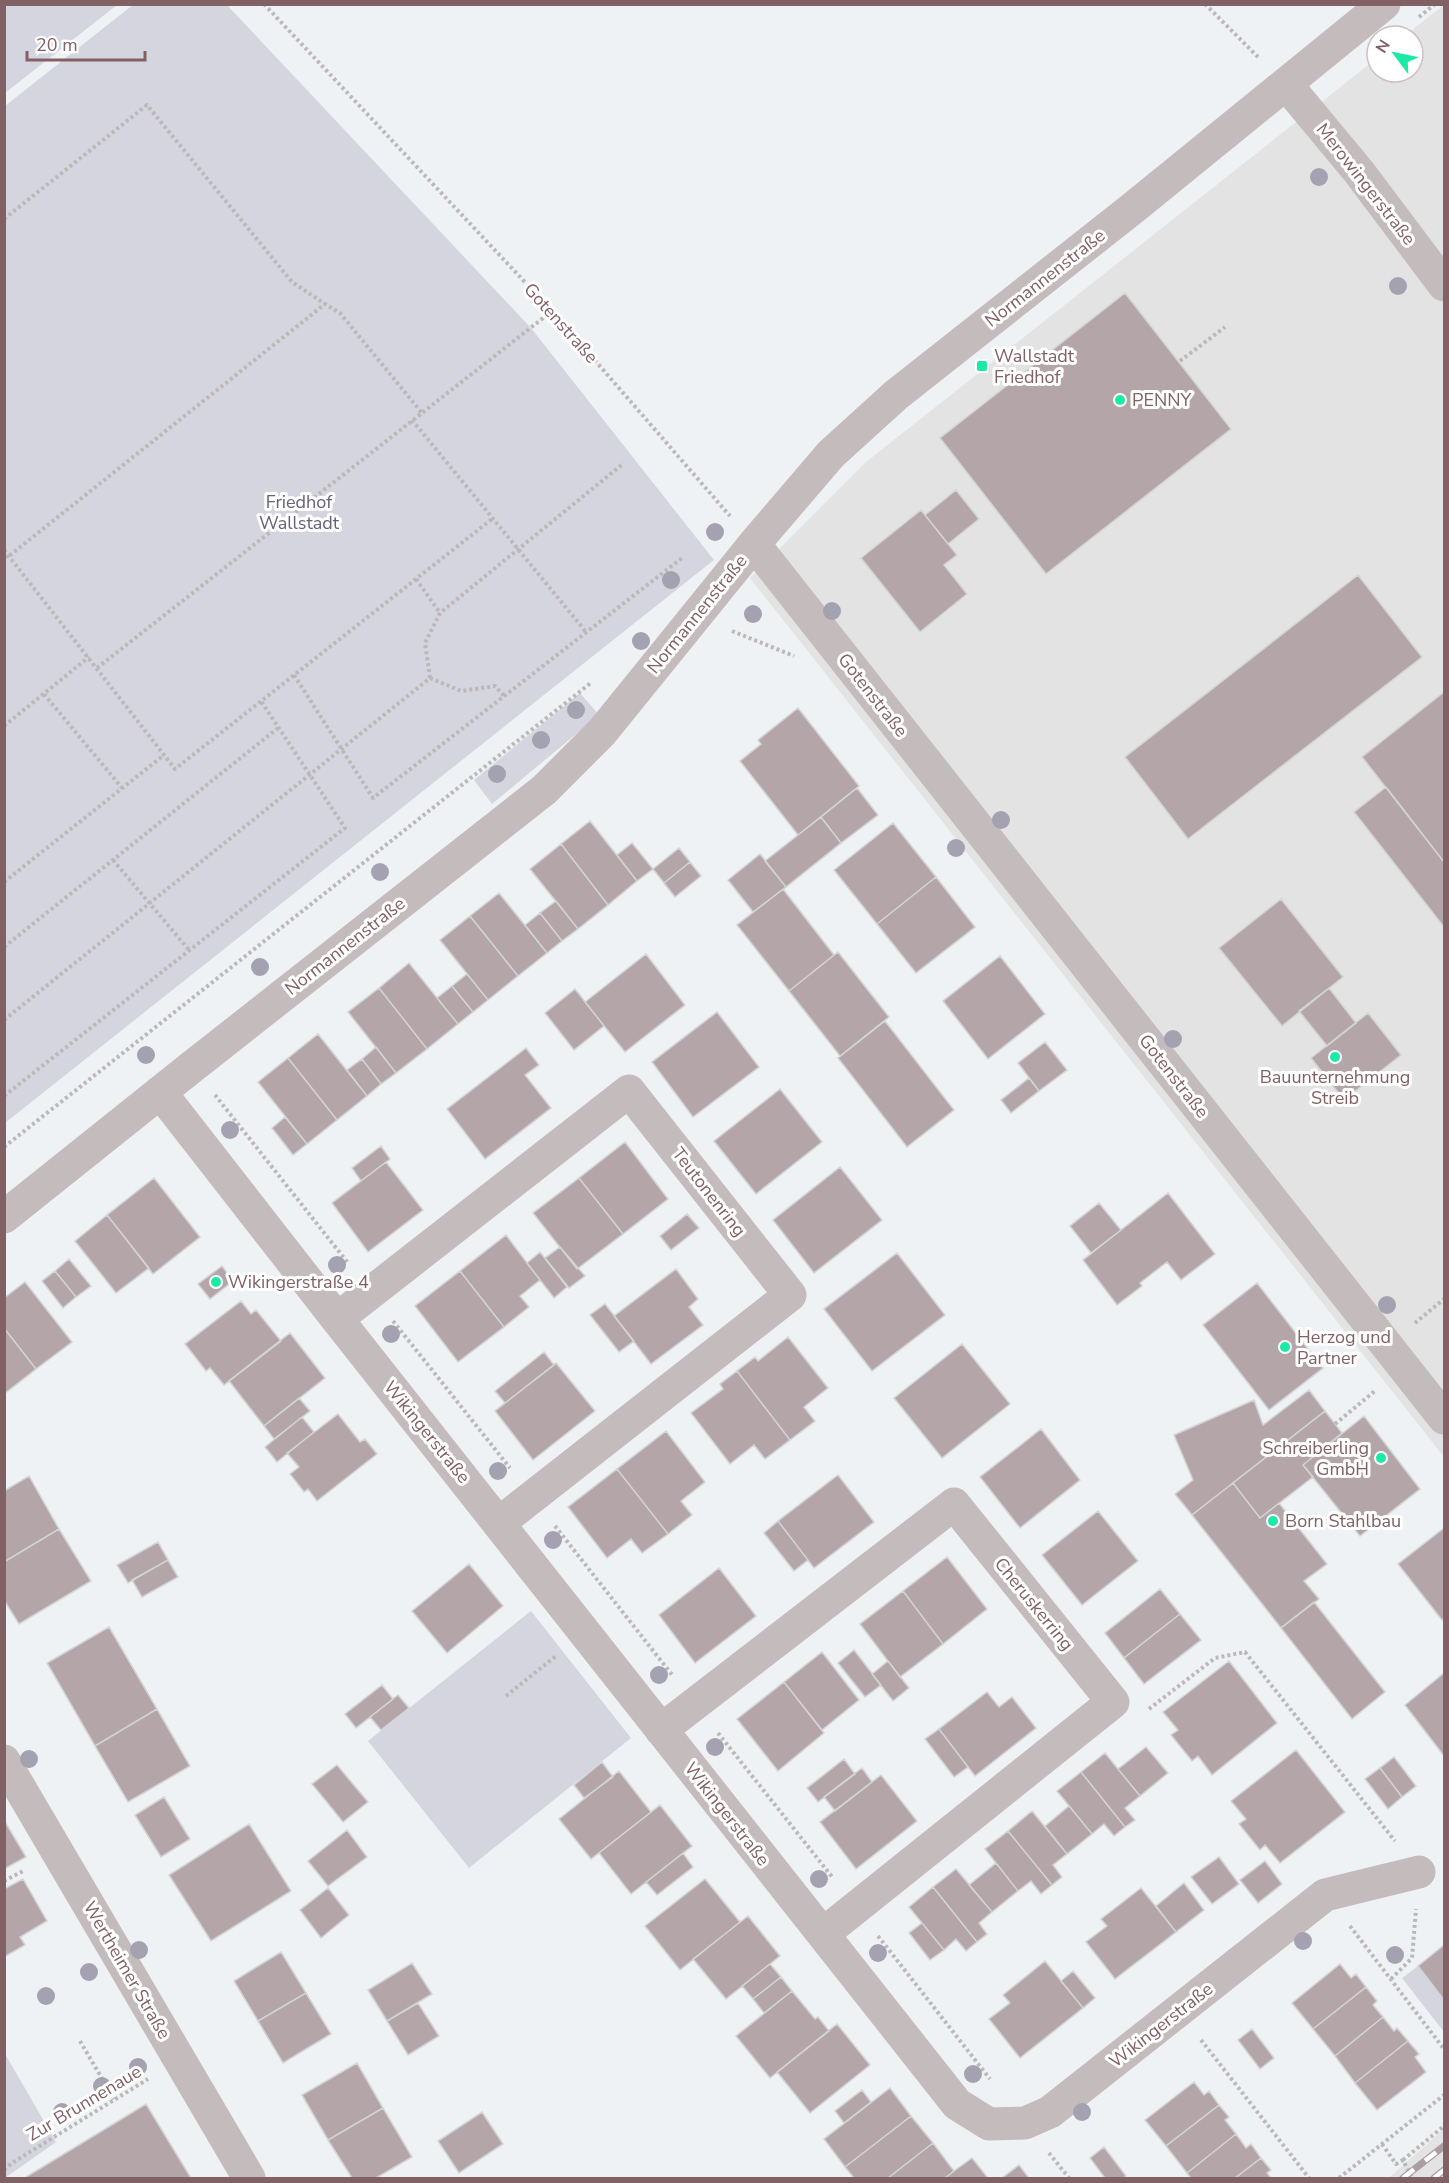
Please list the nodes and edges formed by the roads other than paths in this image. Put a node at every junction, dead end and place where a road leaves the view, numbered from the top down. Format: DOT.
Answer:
graph roads {
  1 [pos="1384,4"];
  2 [pos="1286,84"];
  3 [pos="1444,285"];
  4 [pos="754,544"];
  5 [pos="160,1092"];
  6 [pos="4,1217"];
  7 [pos="337,1319"];
  8 [pos="1444,1418"];
  9 [pos="499,1523"];
  10 [pos="661,1730"];
  11 [pos="4,1761"];
  12 [pos="1419,1872"];
  13 [pos="823,1934"];
  14 [pos="249,2178"];
  1 -- 2 [label="street, Normannenstraße"];
  2 -- 3 [label="street, Merowingerstraße"];
  2 -- 4 [label="street, Normannenstraße"];
  4 -- 5 [label="street, Normannenstraße"];
  4 -- 8 [label="street, Gotenstraße"];
  5 -- 6 [label="street, Normannenstraße"];
  5 -- 7 [label="street, Wikingerstraße"];
  7 -- 9 [label="street, Wikingerstraße"];
  7 -- 9 [label="street, Teutonenring"];
  9 -- 10 [label="street, Wikingerstraße"];
  10 -- 13 [label="street, Wikingerstraße"];
  10 -- 13 [label="street, Cheruskerring"];
  11 -- 14 [label="street, Wertheimer Straße"];
  12 -- 13 [label="street, Wikingerstraße"];
}
